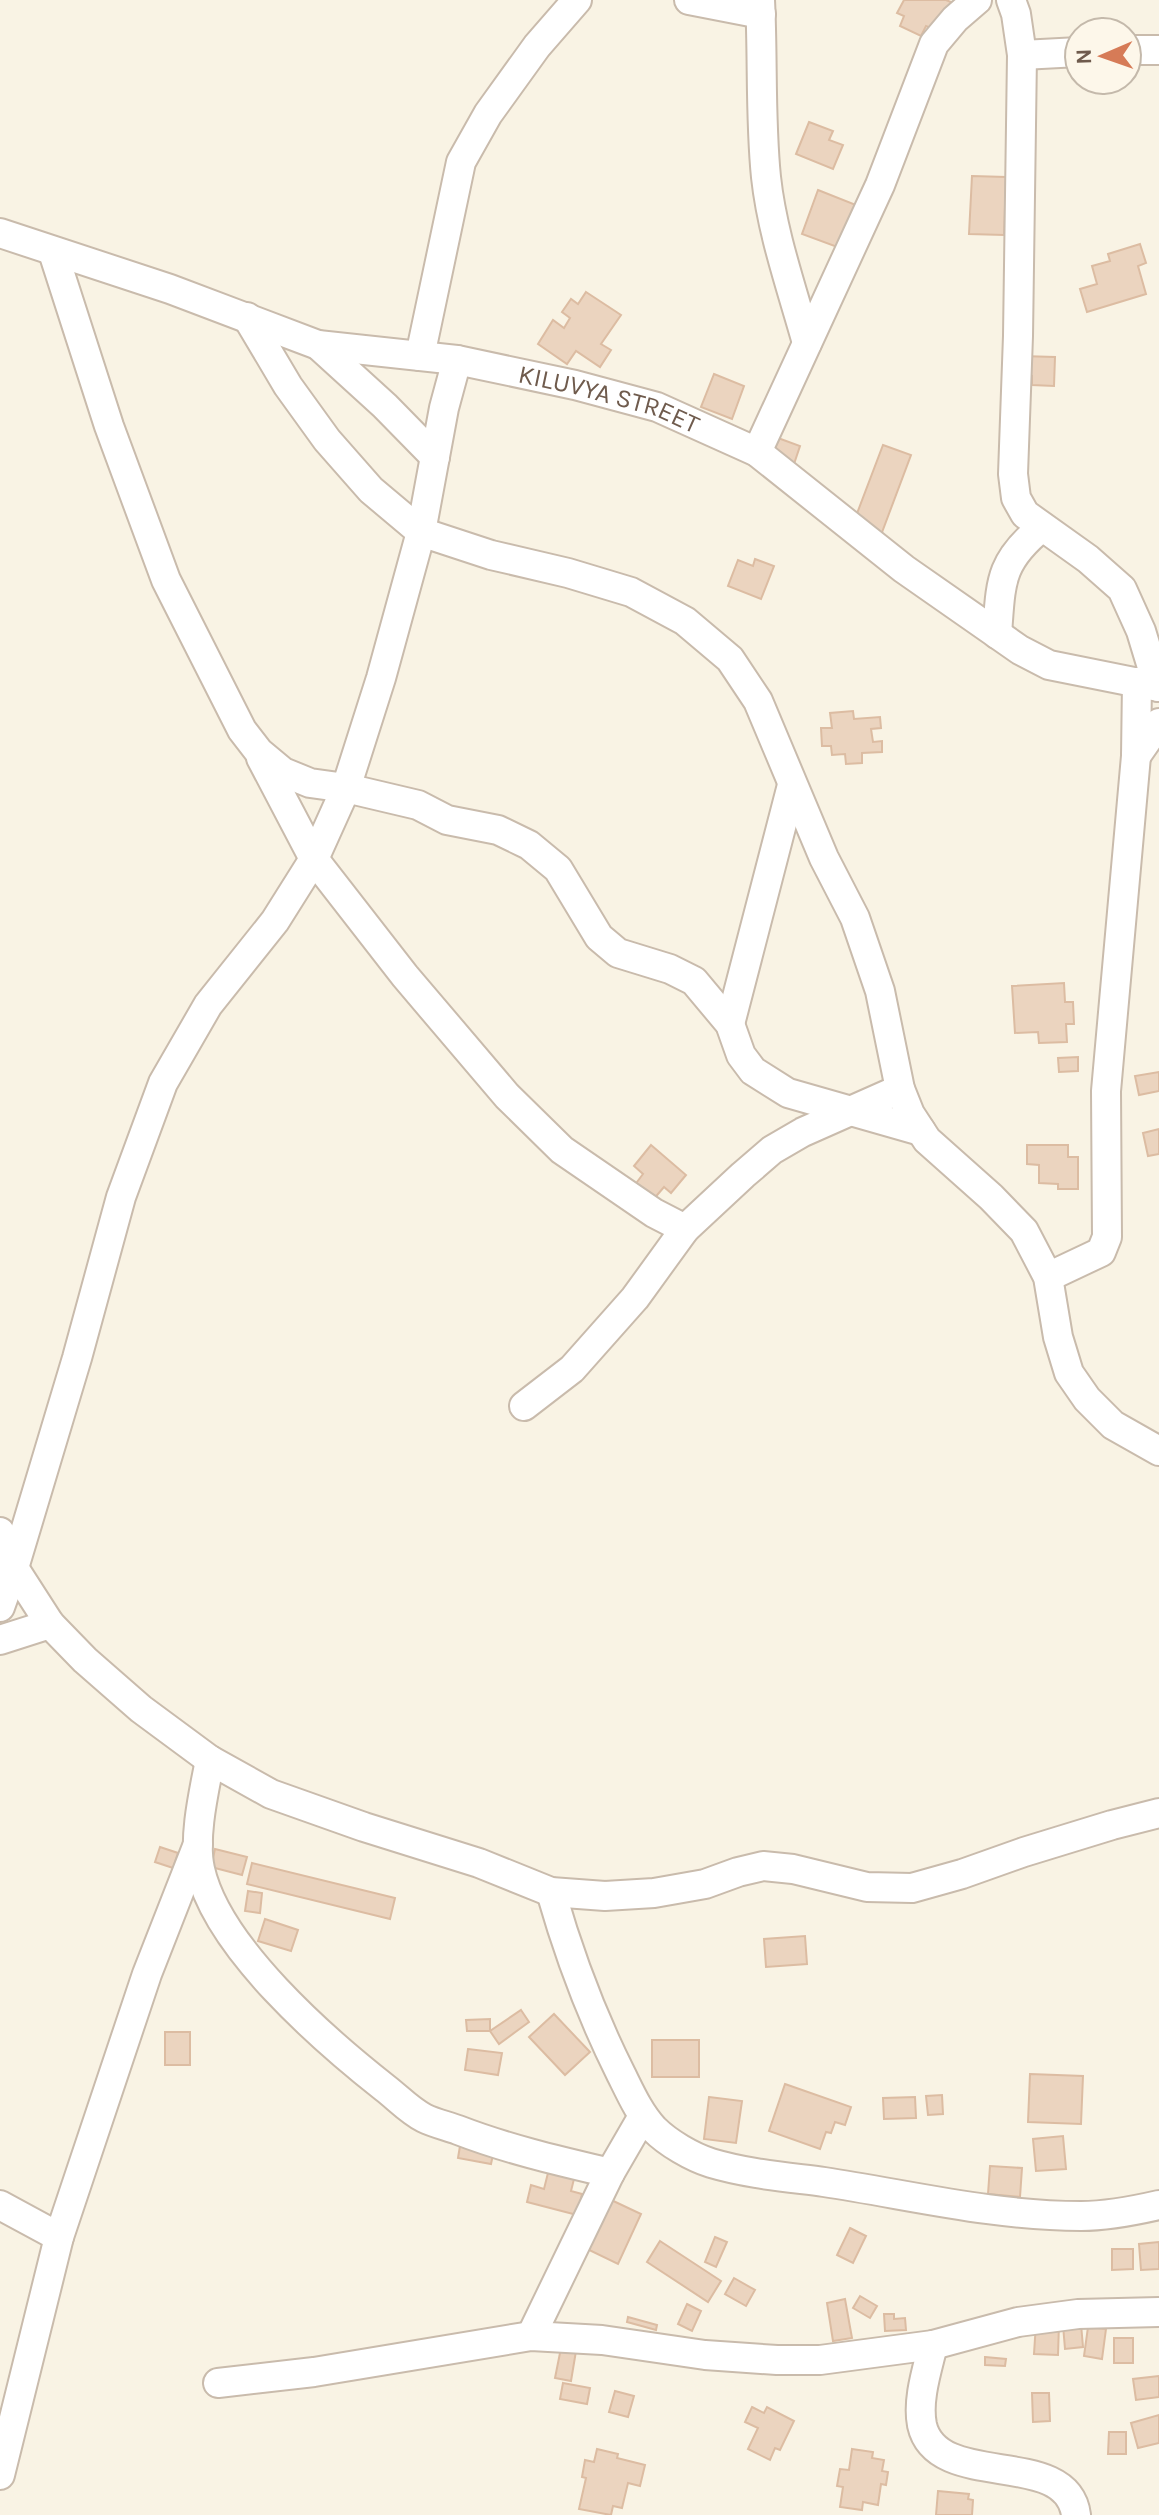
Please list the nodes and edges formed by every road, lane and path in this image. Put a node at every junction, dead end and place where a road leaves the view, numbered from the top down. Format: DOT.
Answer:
graph roads {
  1 [pos="577,0"];
  2 [pos="689,0"];
  3 [pos="977,0"];
  4 [pos="1011,0"];
  5 [pos="760,7"];
  6 [pos="1063,53"];
  7 [pos="1022,55"];
  8 [pos="0,233"];
  9 [pos="53,252"];
  10 [pos="247,317"];
  11 [pos="807,343"];
  12 [pos="318,345"];
  13 [pos="420,356"];
  14 [pos="457,360"];
  15 [pos="757,452"];
  16 [pos="435,457"];
  17 [pos="1042,527"];
  18 [pos="421,532"];
  19 [pos="997,634"];
  20 [pos="1151,685"];
  21 [pos="1159,723"];
  22 [pos="259,752"];
  23 [pos="1136,756"];
  24 [pos="792,785"];
  25 [pos="346,788"];
  26 [pos="314,859"];
  27 [pos="730,1024"];
  28 [pos="900,1089"];
  29 [pos="852,1112"];
  30 [pos="921,1131"];
  31 [pos="685,1229"];
  32 [pos="1048,1277"];
  33 [pos="524,1406"];
  34 [pos="1159,1451"];
  35 [pos="0,1532"];
  36 [pos="14,1568"];
  37 [pos="0,1607"];
  38 [pos="50,1624"];
  39 [pos="0,1640"];
  40 [pos="210,1760"];
  41 [pos="1159,1813"];
  42 [pos="198,1844"];
  43 [pos="551,1892"];
  44 [pos="643,2116"];
  45 [pos="610,2173"];
  46 [pos="0,2205"];
  47 [pos="1159,2205"];
  48 [pos="59,2237"];
  49 [pos="1159,2312"];
  50 [pos="531,2336"];
  51 [pos="933,2345"];
  52 [pos="218,2383"];
  53 [pos="0,2475"];
  54 [pos="1076,2515"];
  1 -- 13 [label="street"];
  2 -- 5 [label="street"];
  3 -- 11 [label="street"];
  4 -- 7 [label="street"];
  5 -- 11 [label="street"];
  6 -- 7 [label="street"];
  7 -- 17 [label="street"];
  8 -- 9 [label="street, KILUVYA STREET"];
  9 -- 10 [label="street, KILUVYA STREET"];
  9 -- 22 [label="street"];
  10 -- 12 [label="street, KILUVYA STREET"];
  10 -- 18 [label="street"];
  11 -- 15 [label="street"];
  12 -- 13 [label="street, KILUVYA STREET"];
  12 -- 16 [label="street"];
  13 -- 14 [label="street, KILUVYA STREET"];
  14 -- 15 [label="street, KILUVYA STREET"];
  14 -- 16 [label="street"];
  15 -- 19 [label="street, KILUVYA STREET"];
  16 -- 18 [label="street"];
  17 -- 19 [label="street"];
  17 -- 20 [label="street"];
  18 -- 24 [label="street"];
  18 -- 25 [label="street"];
  19 -- 20 [label="street, KILUVYA STREET"];
  20 -- 23 [label="street"];
  21 -- 23 [label="street"];
  22 -- 25 [label="street"];
  22 -- 26 [label="street"];
  23 -- 32 [label="street"];
  24 -- 27 [label="street"];
  24 -- 28 [label="street"];
  25 -- 26 [label="street"];
  25 -- 27 [label="street"];
  26 -- 31 [label="street"];
  26 -- 36 [label="street"];
  27 -- 29 [label="street"];
  28 -- 29 [label="street"];
  28 -- 30 [label="street"];
  29 -- 30 [label="street"];
  29 -- 31 [label="street"];
  30 -- 32 [label="street"];
  31 -- 33 [label="street"];
  32 -- 34 [label="street"];
  35 -- 36 [label="street"];
  36 -- 37 [label="street"];
  36 -- 38 [label="street"];
  38 -- 39 [label="street"];
  38 -- 40 [label="street"];
  40 -- 42 [label="street"];
  40 -- 43 [label="street"];
  41 -- 43 [label="street"];
  42 -- 45 [label="street"];
  42 -- 48 [label="street"];
  43 -- 44 [label="street"];
  44 -- 45 [label="street"];
  44 -- 47 [label="street"];
  45 -- 50 [label="street"];
  46 -- 48 [label="street"];
  48 -- 53 [label="street"];
  49 -- 51 [label="street"];
  50 -- 51 [label="street"];
  50 -- 52 [label="street"];
  51 -- 54 [label="street"];
}
